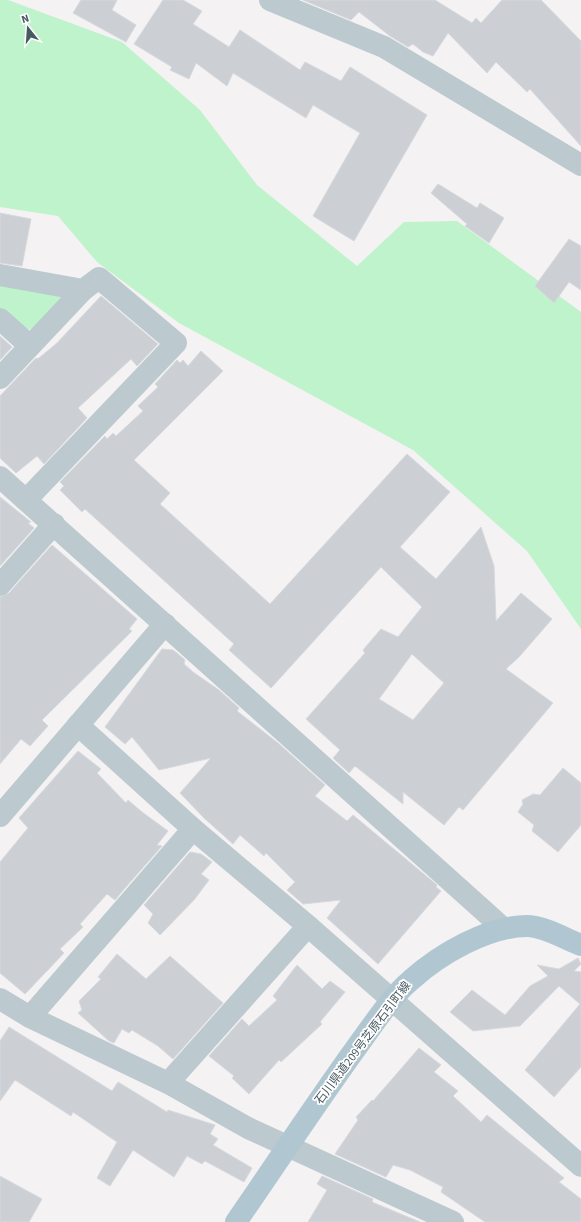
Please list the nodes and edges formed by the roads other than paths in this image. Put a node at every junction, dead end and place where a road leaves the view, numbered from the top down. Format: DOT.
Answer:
graph roads {
  1 [pos="270,0"];
  2 [pos="581,165"];
  3 [pos="0,275"];
  4 [pos="83,290"];
  5 [pos="0,319"];
  6 [pos="30,346"];
  7 [pos="0,378"];
  8 [pos="0,477"];
  9 [pos="26,500"];
  10 [pos="54,524"];
  11 [pos="0,585"];
  12 [pos="165,624"];
  13 [pos="78,725"];
  14 [pos="0,816"];
  15 [pos="193,829"];
  16 [pos="308,926"];
  17 [pos="503,928"];
  18 [pos="581,945"];
  19 [pos="0,1000"];
  20 [pos="392,1001"];
  21 [pos="30,1017"];
  22 [pos="168,1083"];
  23 [pos="289,1146"];
  24 [pos="581,1166"];
  25 [pos="236,1222"];
  26 [pos="453,1222"];
  1 -- 2 [label="street"];
  3 -- 4 [label="street"];
  4 -- 6 [label="street"];
  4 -- 9 [label="street"];
  5 -- 6 [label="street"];
  6 -- 7 [label="street"];
  8 -- 9 [label="street"];
  9 -- 10 [label="street"];
  10 -- 11 [label="street"];
  10 -- 12 [label="street"];
  12 -- 13 [label="street"];
  12 -- 17 [label="street"];
  13 -- 14 [label="street"];
  13 -- 15 [label="street"];
  15 -- 16 [label="street"];
  15 -- 21 [label="street"];
  16 -- 20 [label="street"];
  16 -- 22 [label="street"];
  17 -- 18 [label="main road, 石川県道209号芝原石引町線"];
  17 -- 20 [label="main road, 石川県道209号芝原石引町線"];
  19 -- 21 [label="street"];
  20 -- 23 [label="main road, 石川県道209号芝原石引町線"];
  20 -- 24 [label="street"];
  21 -- 22 [label="street"];
  22 -- 23 [label="street"];
  23 -- 25 [label="main road, 石川県道209号芝原石引町線"];
  23 -- 26 [label="street"];
}
